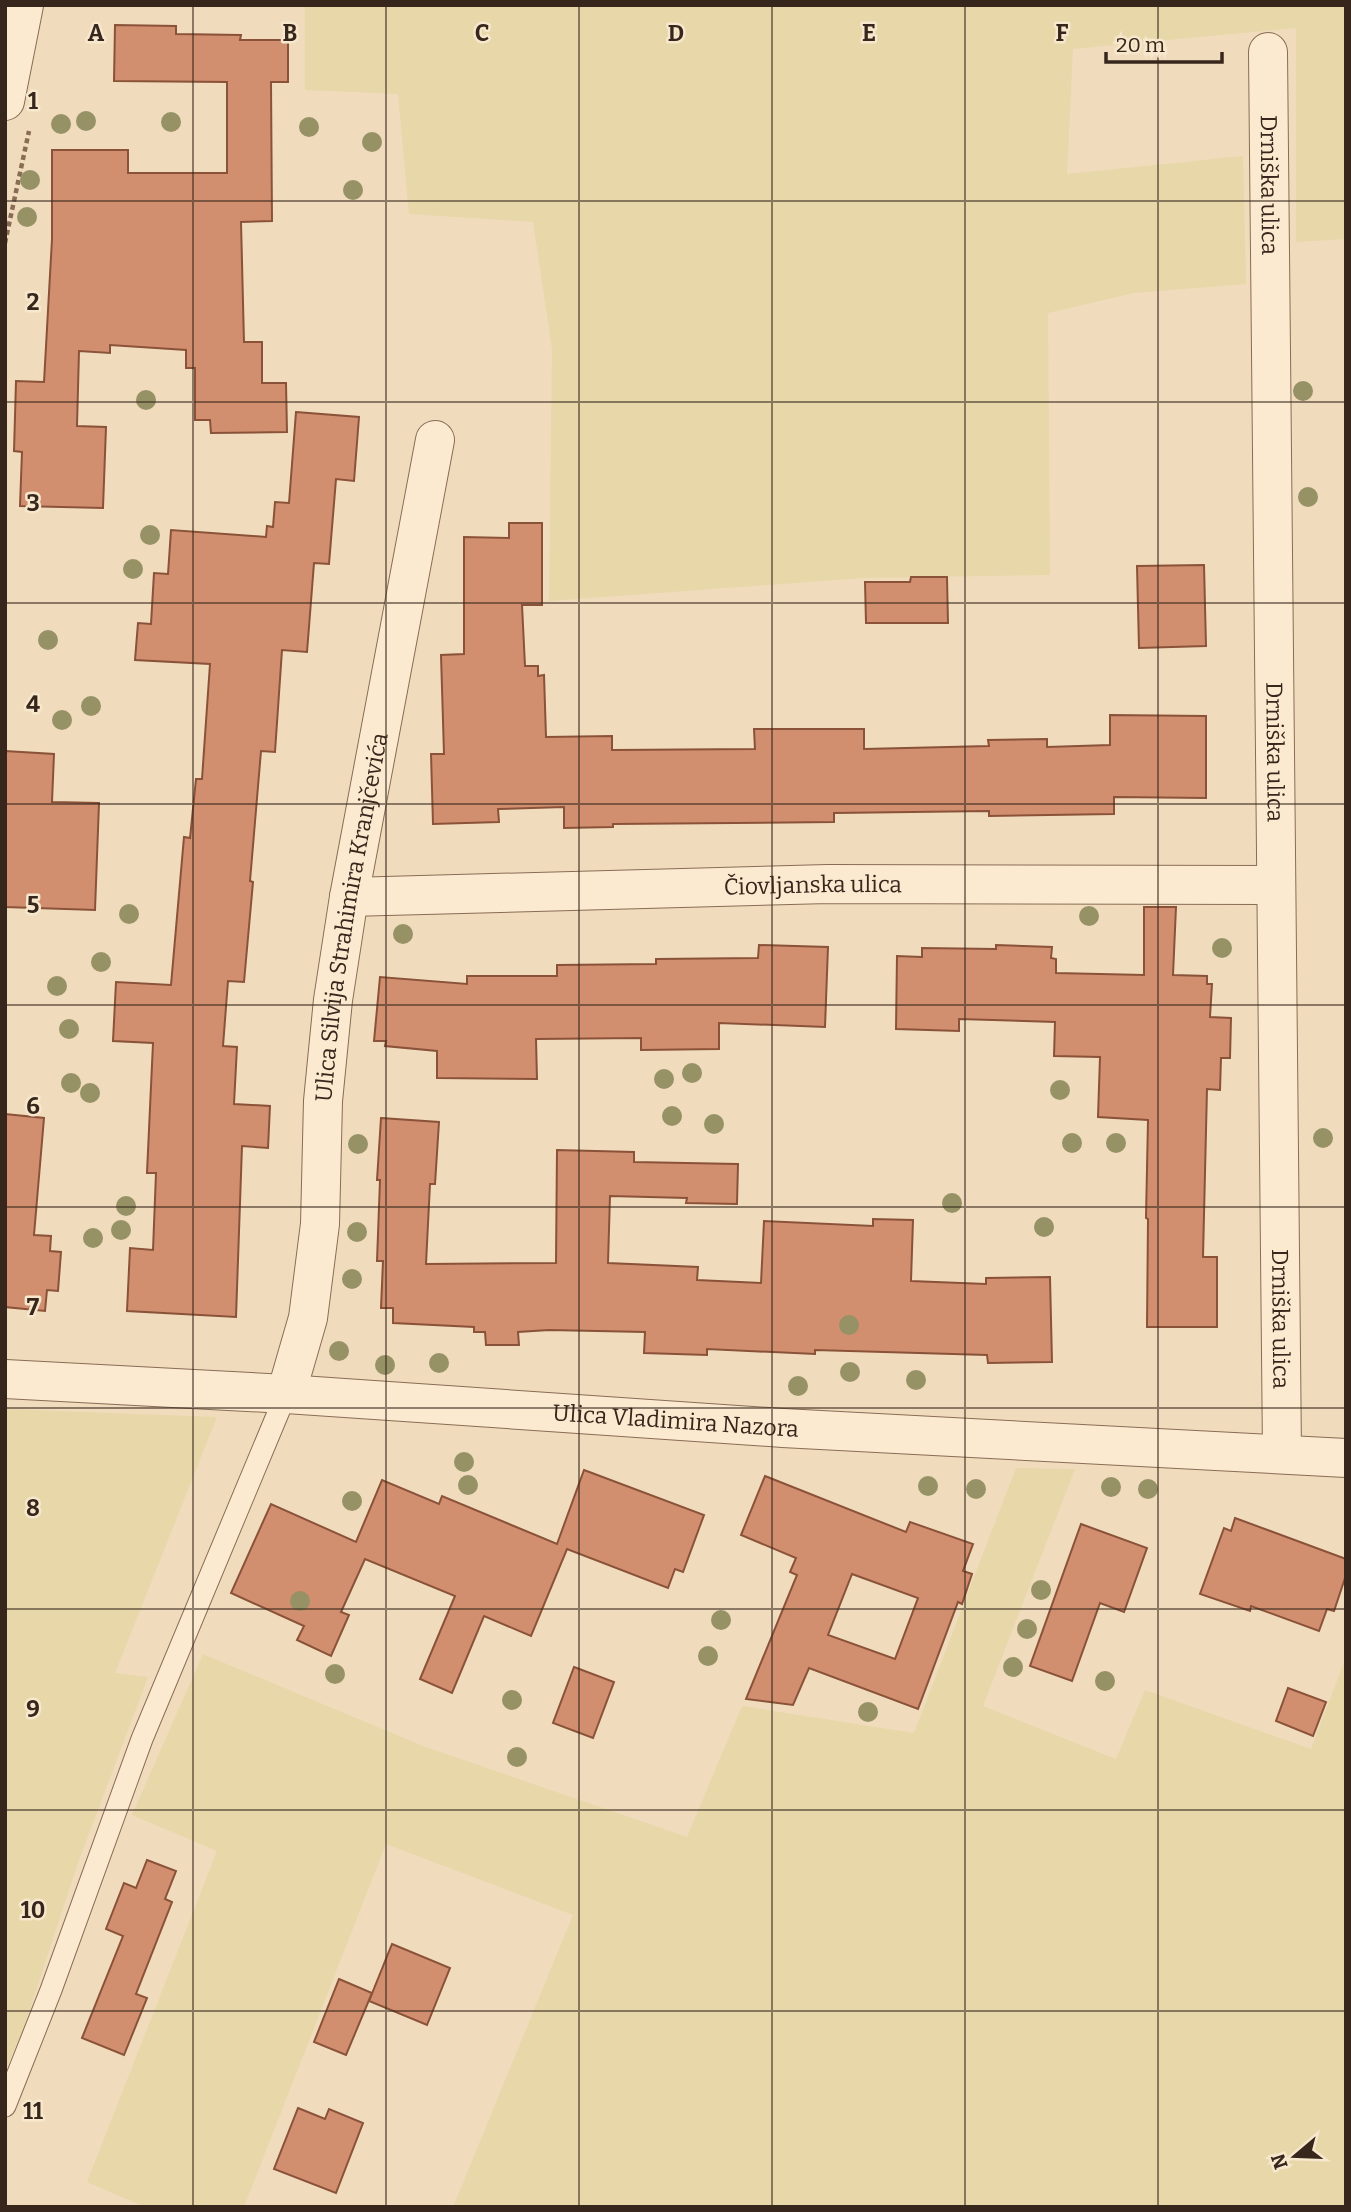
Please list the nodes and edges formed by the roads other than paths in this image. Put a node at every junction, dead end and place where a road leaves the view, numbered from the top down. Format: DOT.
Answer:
graph roads {
  1 [pos="23,5"];
  2 [pos="1268,52"];
  3 [pos="5,101"];
  4 [pos="435,440"];
  5 [pos="1276,885"];
  6 [pos="349,897"];
  7 [pos="5,1379"];
  8 [pos="286,1394"];
  9 [pos="1282,1453"];
  10 [pos="1346,1458"];
  11 [pos="5,2106"];
  1 -- 3 [label="street"];
  2 -- 5 [label="street, Drniška ulica"];
  4 -- 6 [label="street, Ulica Silvija Strahimira Kranjčevića"];
  5 -- 6 [label="street, Čiovljanska ulica"];
  5 -- 9 [label="street, Drniška ulica"];
  6 -- 8 [label="street, Ulica Silvija Strahimira Kranjčevića"];
  7 -- 8 [label="street, Ulica Vladimira Nazora"];
  8 -- 9 [label="street, Ulica Vladimira Nazora"];
  8 -- 11 [label="lane"];
  9 -- 10 [label="street, Ulica Vladimira Nazora"];
}
